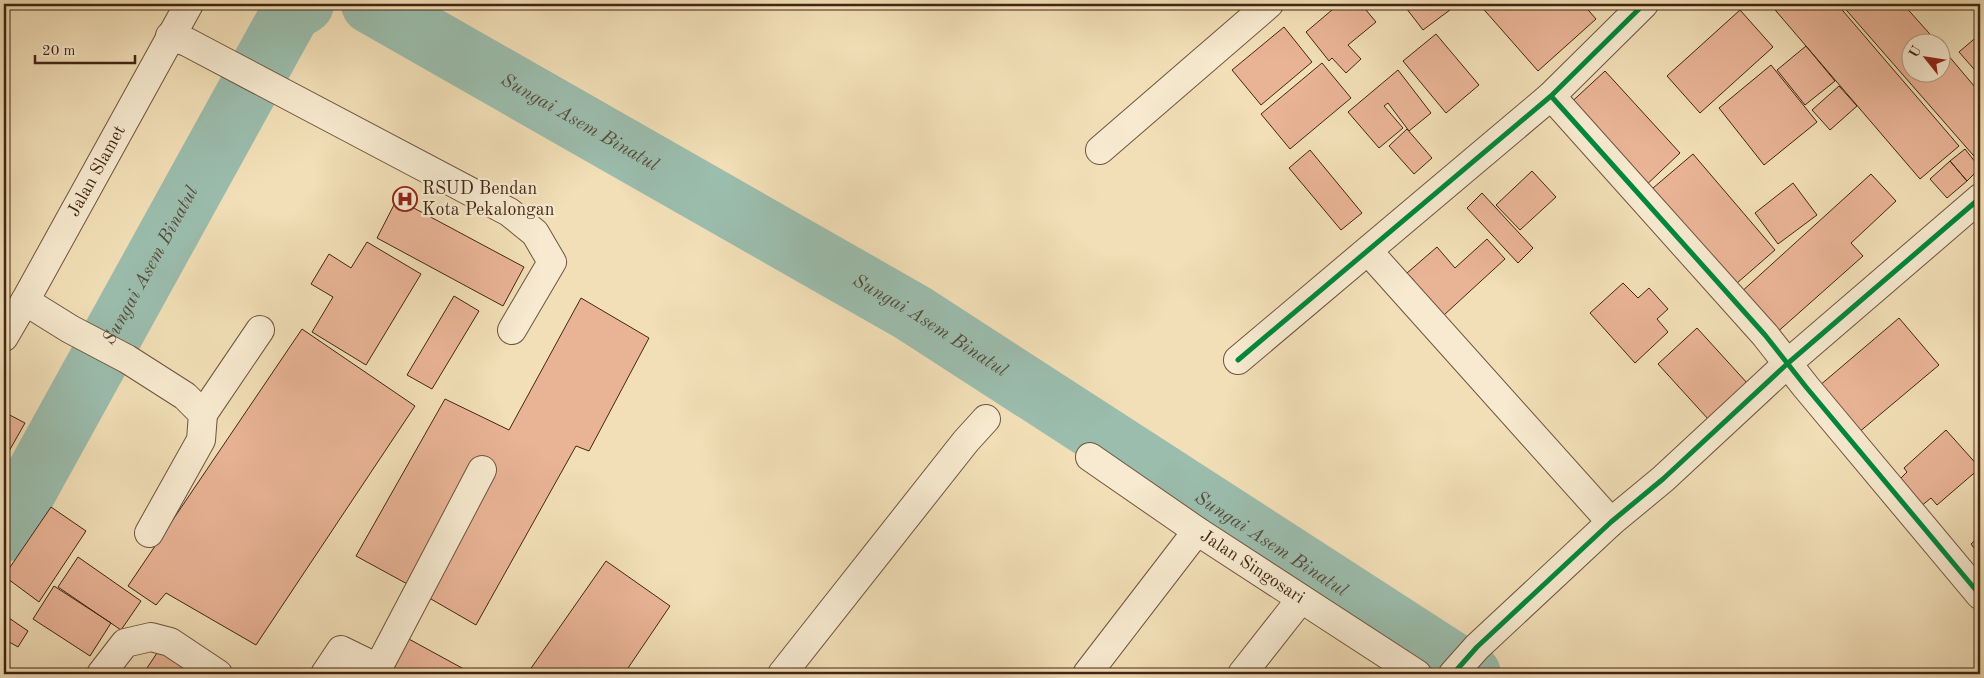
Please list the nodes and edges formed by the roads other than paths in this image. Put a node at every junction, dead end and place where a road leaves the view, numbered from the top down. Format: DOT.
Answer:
graph roads {
  1 [pos="189,4"];
  2 [pos="1269,4"];
  3 [pos="1644,4"];
  4 [pos="179,39"];
  5 [pos="1551,96"];
  6 [pos="1100,150"];
  7 [pos="1979,201"];
  8 [pos="1368,251"];
  9 [pos="25,301"];
  10 [pos="260,330"];
  11 [pos="512,330"];
  12 [pos="4,337"];
  13 [pos="1238,360"];
  14 [pos="1787,364"];
  15 [pos="203,414"];
  16 [pos="986,419"];
  17 [pos="1090,457"];
  18 [pos="482,470"];
  19 [pos="1611,522"];
  20 [pos="1197,531"];
  21 [pos="149,532"];
  22 [pos="1980,595"];
  23 [pos="1301,599"];
  24 [pos="101,674"];
  25 [pos="218,674"];
  26 [pos="325,674"];
  27 [pos="782,674"];
  28 [pos="1087,674"];
  29 [pos="1242,674"];
  30 [pos="1416,674"];
  31 [pos="1454,674"];
  1 -- 4 [label="street, Jalan Slamet"];
  2 -- 6 [label="street"];
  3 -- 5 [label="street"];
  4 -- 9 [label="street, Jalan Slamet"];
  4 -- 11 [label="street"];
  5 -- 8 [label="street"];
  5 -- 14 [label="street"];
  7 -- 14 [label="street"];
  8 -- 13 [label="street"];
  8 -- 19 [label="street"];
  9 -- 12 [label="street, Jalan Slamet"];
  9 -- 15 [label="street"];
  10 -- 15 [label="street"];
  14 -- 19 [label="street"];
  14 -- 22 [label="street"];
  15 -- 21 [label="street"];
  16 -- 27 [label="street"];
  17 -- 20 [label="street, Jalan Singosari"];
  18 -- 26 [label="street"];
  19 -- 31 [label="street"];
  20 -- 23 [label="street, Jalan Singosari"];
  20 -- 28 [label="street"];
  23 -- 29 [label="street"];
  23 -- 30 [label="street, Jalan Singosari"];
  24 -- 25 [label="street"];
}
